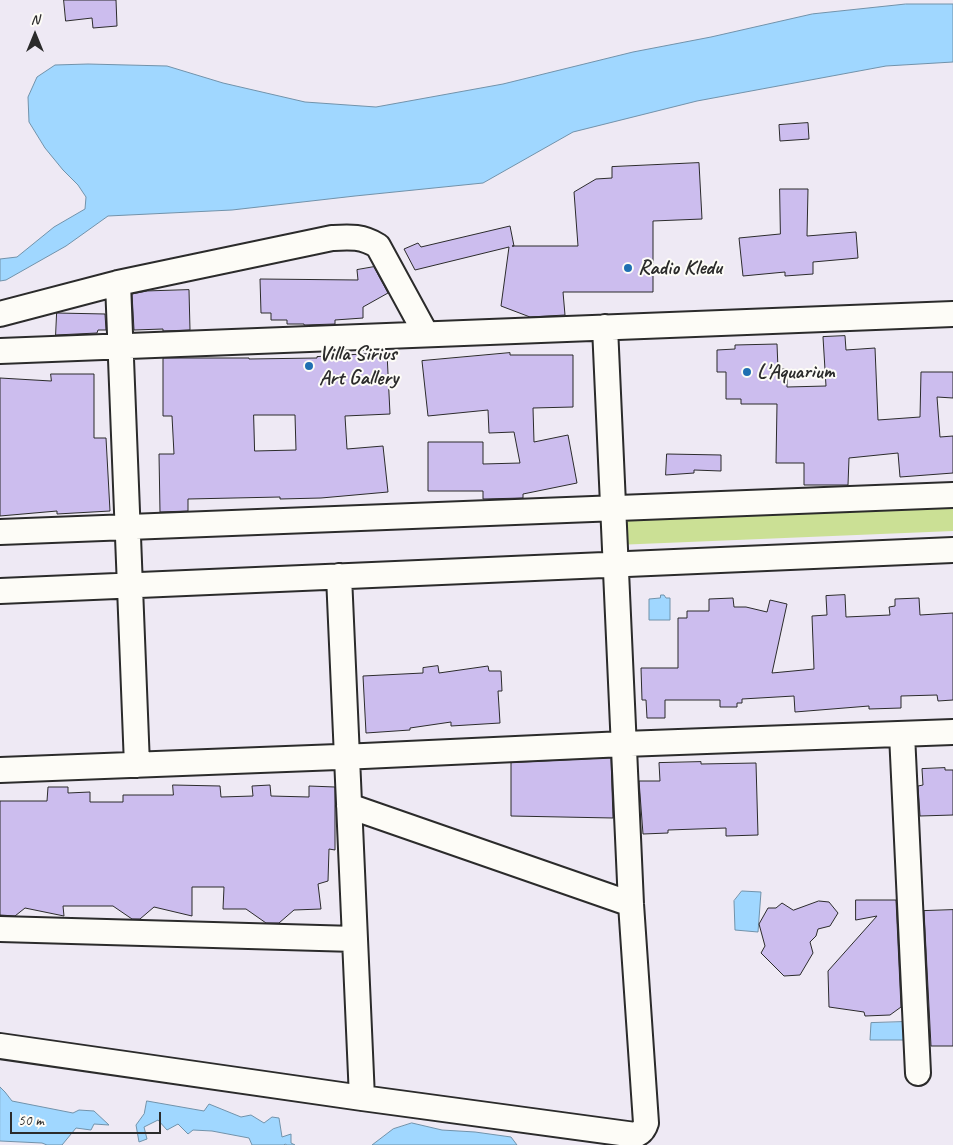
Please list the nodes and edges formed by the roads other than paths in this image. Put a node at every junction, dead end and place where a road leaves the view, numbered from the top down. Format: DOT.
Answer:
graph roads {
  1 [pos="118,283"];
  2 [pos="0,314"];
  3 [pos="953,314"];
  4 [pos="605,327"];
  5 [pos="426,334"];
  6 [pos="120,345"];
  7 [pos="0,350"];
  8 [pos="953,496"];
  9 [pos="613,508"];
  10 [pos="128,527"];
  11 [pos="0,532"];
  12 [pos="953,550"];
  13 [pos="616,564"];
  14 [pos="339,576"];
  15 [pos="130,585"];
  16 [pos="0,590"];
  17 [pos="953,732"];
  18 [pos="902,734"];
  19 [pos="624,744"];
  20 [pos="347,757"];
  21 [pos="137,765"];
  22 [pos="0,770"];
  23 [pos="349,806"];
  24 [pos="631,904"];
  25 [pos="0,929"];
  26 [pos="355,939"];
  27 [pos="0,1046"];
  28 [pos="918,1073"];
  29 [pos="362,1098"];
  1 -- 2 [label="street"];
  1 -- 5 [label="street"];
  1 -- 6 [label="street"];
  3 -- 4 [label="street"];
  4 -- 5 [label="street"];
  4 -- 9 [label="street"];
  5 -- 6 [label="street"];
  6 -- 7 [label="street"];
  6 -- 10 [label="street"];
  8 -- 9 [label="street"];
  9 -- 10 [label="street"];
  9 -- 13 [label="street"];
  10 -- 11 [label="street"];
  10 -- 15 [label="street"];
  12 -- 13 [label="street"];
  13 -- 14 [label="street"];
  13 -- 19 [label="street"];
  14 -- 15 [label="street"];
  14 -- 20 [label="street"];
  15 -- 16 [label="street"];
  15 -- 21 [label="street"];
  17 -- 18 [label="street"];
  18 -- 19 [label="street"];
  18 -- 28 [label="street"];
  19 -- 20 [label="street"];
  19 -- 24 [label="street"];
  20 -- 21 [label="street"];
  20 -- 23 [label="street"];
  21 -- 22 [label="street"];
  23 -- 24 [label="street"];
  23 -- 26 [label="street"];
  24 -- 29 [label="street"];
  25 -- 26 [label="street"];
  26 -- 29 [label="street"];
  27 -- 29 [label="street"];
}
